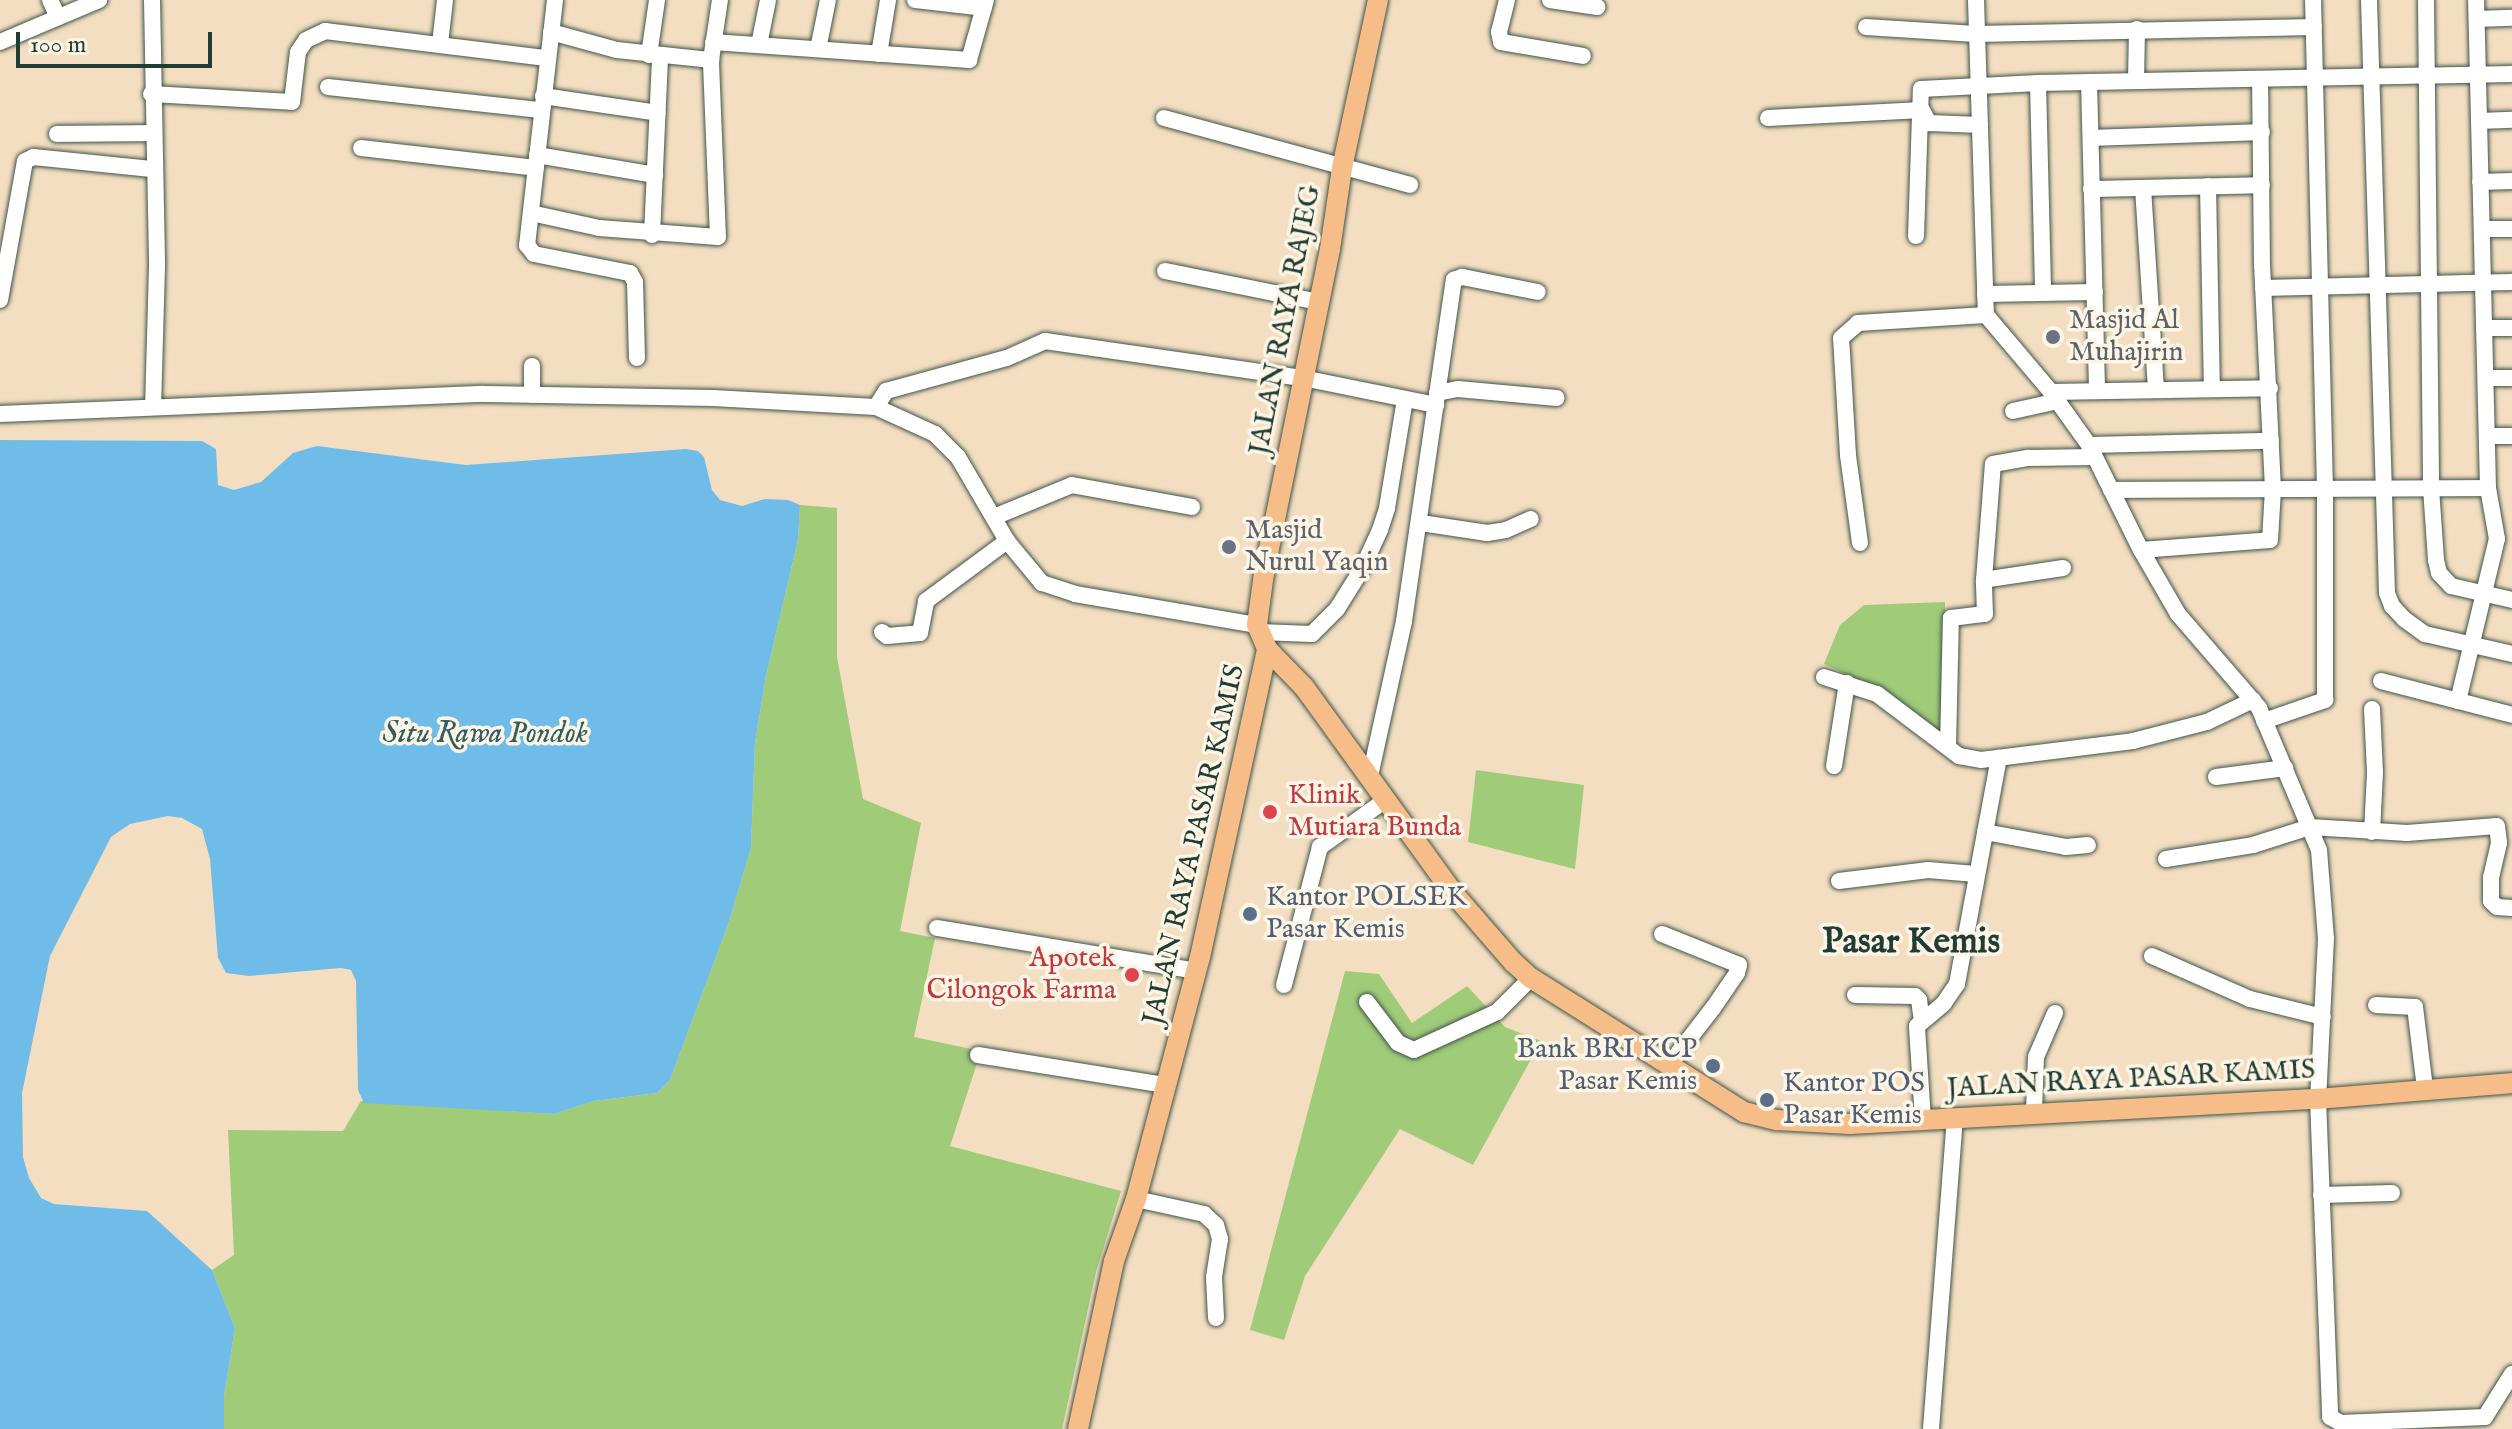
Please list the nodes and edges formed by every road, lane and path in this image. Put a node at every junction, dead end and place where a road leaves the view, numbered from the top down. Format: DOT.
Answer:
graph roads {
  1 [pos="50,0"];
  2 [pos="99,0"];
  3 [pos="152,0"];
  4 [pos="445,0"];
  5 [pos="555,0"];
  6 [pos="656,0"];
  7 [pos="720,0"];
  8 [pos="768,0"];
  9 [pos="828,0"];
  10 [pos="888,0"];
  11 [pos="915,0"];
  12 [pos="1378,0"];
  13 [pos="1507,0"];
  14 [pos="1550,0"];
  15 [pos="1976,0"];
  16 [pos="2313,0"];
  17 [pos="2369,0"];
  18 [pos="2426,0"];
  19 [pos="2476,0"];
  20 [pos="985,4"];
  21 [pos="1597,7"];
  22 [pos="58,17"];
  23 [pos="2512,18"];
  24 [pos="2477,19"];
  25 [pos="1866,27"];
  26 [pos="2314,27"];
  27 [pos="2137,29"];
  28 [pos="551,32"];
  29 [pos="1976,34"];
  30 [pos="0,42"];
  31 [pos="713,42"];
  32 [pos="440,44"];
  33 [pos="759,45"];
  34 [pos="818,49"];
  35 [pos="879,54"];
  36 [pos="655,56"];
  37 [pos="1583,56"];
  38 [pos="546,58"];
  39 [pos="711,60"];
  40 [pos="2479,74"];
  41 [pos="2512,74"];
  42 [pos="2428,76"];
  43 [pos="2314,78"];
  44 [pos="2371,78"];
  45 [pos="2260,80"];
  46 [pos="2136,81"];
  47 [pos="2089,82"];
  48 [pos="2038,83"];
  49 [pos="1978,85"];
  50 [pos="328,87"];
  51 [pos="151,94"];
  52 [pos="542,103"];
  53 [pos="1919,110"];
  54 [pos="658,113"];
  55 [pos="1164,118"];
  56 [pos="1768,118"];
  57 [pos="2512,120"];
  58 [pos="2479,121"];
  59 [pos="1980,125"];
  60 [pos="2262,132"];
  61 [pos="153,133"];
  62 [pos="57,134"];
  63 [pos="2091,138"];
  64 [pos="361,148"];
  65 [pos="536,162"];
  66 [pos="1342,168"];
  67 [pos="153,169"];
  68 [pos="655,175"];
  69 [pos="2512,181"];
  70 [pos="2480,182"];
  71 [pos="1410,185"];
  72 [pos="2262,185"];
  73 [pos="2208,186"];
  74 [pos="2143,188"];
  75 [pos="2091,189"];
  76 [pos="531,213"];
  77 [pos="2482,229"];
  78 [pos="2512,229"];
  79 [pos="652,235"];
  80 [pos="1916,236"];
  81 [pos="1165,271"];
  82 [pos="2512,282"];
  83 [pos="2483,283"];
  84 [pos="2429,284"];
  85 [pos="2376,285"];
  86 [pos="2263,288"];
  87 [pos="2319,288"];
  88 [pos="1538,292"];
  89 [pos="2043,292"];
  90 [pos="2095,292"];
  91 [pos="1985,294"];
  92 [pos="0,300"];
  93 [pos="1319,302"];
  94 [pos="1986,315"];
  95 [pos="2484,328"];
  96 [pos="2512,328"];
  97 [pos="637,358"];
  98 [pos="532,366"];
  99 [pos="1303,378"];
  100 [pos="2486,378"];
  101 [pos="2512,378"];
  102 [pos="2212,387"];
  103 [pos="2270,388"];
  104 [pos="2156,389"];
  105 [pos="2097,390"];
  106 [pos="532,395"];
  107 [pos="2054,396"];
  108 [pos="1557,398"];
  109 [pos="1405,399"];
  110 [pos="1437,399"];
  111 [pos="153,405"];
  112 [pos="876,407"];
  113 [pos="2013,411"];
  114 [pos="0,414"];
  115 [pos="2487,436"];
  116 [pos="2512,436"];
  117 [pos="2271,441"];
  118 [pos="2091,451"];
  119 [pos="2431,488"];
  120 [pos="2488,488"];
  121 [pos="2273,489"];
  122 [pos="2325,489"];
  123 [pos="2381,489"];
  124 [pos="2111,490"];
  125 [pos="1192,507"];
  126 [pos="994,517"];
  127 [pos="1531,519"];
  128 [pos="1421,523"];
  129 [pos="1007,541"];
  130 [pos="2505,541"];
  131 [pos="1860,543"];
  132 [pos="2141,550"];
  133 [pos="2063,568"];
  134 [pos="1984,580"];
  135 [pos="2481,594"];
  136 [pos="2512,600"];
  137 [pos="882,632"];
  138 [pos="1261,635"];
  139 [pos="2469,644"];
  140 [pos="2512,654"];
  141 [pos="1824,677"];
  142 [pos="2381,681"];
  143 [pos="1847,683"];
  144 [pos="2253,700"];
  145 [pos="2458,701"];
  146 [pos="2372,709"];
  147 [pos="2512,715"];
  148 [pos="2264,721"];
  149 [pos="1948,747"];
  150 [pos="1999,758"];
  151 [pos="1834,766"];
  152 [pos="2285,768"];
  153 [pos="1370,776"];
  154 [pos="2216,777"];
  155 [pos="1384,801"];
  156 [pos="2310,827"];
  157 [pos="1985,832"];
  158 [pos="2372,832"];
  159 [pos="2088,845"];
  160 [pos="2166,859"];
  161 [pos="1976,874"];
  162 [pos="1839,881"];
  163 [pos="2512,908"];
  164 [pos="937,928"];
  165 [pos="1662,934"];
  166 [pos="2152,956"];
  167 [pos="1196,971"];
  168 [pos="1531,978"];
  169 [pos="1284,985"];
  170 [pos="1855,995"];
  171 [pos="1367,1002"];
  172 [pos="2376,1005"];
  173 [pos="2055,1013"];
  174 [pos="2323,1017"];
  175 [pos="1922,1021"];
  176 [pos="978,1055"];
  177 [pos="1669,1065"];
  178 [pos="2512,1083"];
  179 [pos="1166,1085"];
  180 [pos="2425,1089"];
  181 [pos="2318,1099"];
  182 [pos="2034,1111"];
  183 [pos="1955,1118"];
  184 [pos="1923,1120"];
  185 [pos="2392,1193"];
  186 [pos="2321,1195"];
  187 [pos="1136,1199"];
  188 [pos="1216,1318"];
  189 [pos="2512,1374"];
  190 [pos="1078,1429"];
  191 [pos="1931,1429"];
  1 -- 22 [label="street"];
  2 -- 22 [label="street"];
  3 -- 51 [label="street"];
  4 -- 32 [label="street"];
  5 -- 28 [label="street"];
  6 -- 36 [label="street"];
  7 -- 31 [label="street"];
  8 -- 33 [label="street"];
  9 -- 34 [label="street"];
  10 -- 35 [label="street"];
  11 -- 20 [label="street"];
  12 -- 66 [label="main road, JALAN RAYA RAJEG"];
  13 -- 37 [label="street"];
  14 -- 21 [label="street"];
  15 -- 29 [label="street"];
  16 -- 26 [label="street"];
  17 -- 44 [label="street"];
  18 -- 42 [label="street"];
  19 -- 24 [label="street"];
  20 -- 35 [label="street"];
  22 -- 30 [label="street"];
  23 -- 24 [label="street"];
  24 -- 40 [label="street"];
  25 -- 29 [label="street"];
  26 -- 27 [label="street"];
  26 -- 43 [label="street"];
  27 -- 29 [label="street"];
  27 -- 46 [label="street"];
  28 -- 36 [label="street"];
  28 -- 38 [label="street"];
  29 -- 49 [label="street"];
  31 -- 33 [label="street"];
  31 -- 39 [label="street"];
  32 -- 38 [label="street"];
  32 -- 51 [label="street"];
  33 -- 34 [label="street"];
  34 -- 35 [label="street"];
  36 -- 39 [label="street"];
  36 -- 54 [label="street"];
  38 -- 52 [label="street"];
  39 -- 79 [label="street"];
  40 -- 41 [label="street"];
  40 -- 42 [label="street"];
  40 -- 58 [label="street"];
  42 -- 44 [label="street"];
  42 -- 84 [label="street"];
  43 -- 44 [label="street"];
  43 -- 45 [label="street"];
  43 -- 87 [label="street"];
  44 -- 85 [label="street"];
  45 -- 46 [label="street"];
  45 -- 60 [label="street"];
  46 -- 47 [label="street"];
  47 -- 48 [label="street"];
  47 -- 63 [label="street"];
  48 -- 49 [label="street"];
  48 -- 89 [label="street"];
  49 -- 53 [label="street"];
  49 -- 59 [label="street"];
  50 -- 52 [label="street"];
  51 -- 61 [label="street"];
  52 -- 54 [label="street"];
  52 -- 65 [label="street"];
  53 -- 56 [label="street"];
  53 -- 59 [label="street"];
  53 -- 80 [label="street"];
  54 -- 68 [label="street"];
  55 -- 66 [label="street"];
  57 -- 58 [label="street"];
  58 -- 70 [label="street"];
  59 -- 91 [label="street"];
  60 -- 63 [label="street"];
  60 -- 72 [label="street"];
  61 -- 62 [label="street"];
  61 -- 67 [label="street"];
  63 -- 75 [label="street"];
  64 -- 65 [label="street"];
  65 -- 68 [label="street"];
  65 -- 76 [label="street"];
  66 -- 71 [label="street"];
  66 -- 93 [label="main road, JALAN RAYA RAJEG"];
  67 -- 92 [label="street"];
  67 -- 111 [label="street"];
  68 -- 79 [label="street"];
  69 -- 70 [label="street"];
  70 -- 77 [label="street"];
  72 -- 73 [label="street"];
  72 -- 86 [label="street"];
  73 -- 74 [label="street"];
  73 -- 102 [label="street"];
  74 -- 75 [label="street"];
  74 -- 104 [label="street"];
  75 -- 90 [label="street"];
  76 -- 79 [label="street"];
  76 -- 97 [label="street"];
  77 -- 78 [label="street"];
  77 -- 83 [label="street"];
  81 -- 93 [label="street"];
  82 -- 83 [label="street"];
  83 -- 84 [label="street"];
  83 -- 95 [label="street"];
  84 -- 85 [label="street"];
  84 -- 119 [label="street"];
  85 -- 87 [label="street"];
  85 -- 123 [label="street"];
  86 -- 87 [label="street"];
  86 -- 103 [label="street"];
  87 -- 122 [label="street"];
  88 -- 110 [label="street"];
  89 -- 90 [label="street"];
  89 -- 91 [label="street"];
  90 -- 105 [label="street"];
  91 -- 94 [label="street"];
  93 -- 99 [label="main road, JALAN RAYA RAJEG"];
  94 -- 107 [label="street"];
  94 -- 131 [label="street"];
  95 -- 96 [label="street"];
  95 -- 100 [label="street"];
  98 -- 106 [label="street"];
  99 -- 109 [label="street"];
  99 -- 112 [label="street"];
  99 -- 138 [label="main road, JALAN RAYA RAJEG"];
  100 -- 101 [label="street"];
  100 -- 115 [label="street"];
  102 -- 103 [label="street"];
  102 -- 104 [label="street"];
  103 -- 117 [label="street"];
  104 -- 105 [label="street"];
  105 -- 107 [label="street"];
  106 -- 111 [label="street"];
  106 -- 112 [label="street"];
  107 -- 113 [label="street"];
  107 -- 118 [label="street"];
  108 -- 110 [label="street"];
  109 -- 110 [label="street"];
  109 -- 138 [label="street"];
  110 -- 128 [label="street"];
  111 -- 114 [label="street"];
  112 -- 126 [label="street"];
  115 -- 116 [label="street"];
  115 -- 120 [label="street"];
  117 -- 118 [label="street"];
  117 -- 121 [label="street"];
  118 -- 124 [label="street"];
  118 -- 134 [label="street"];
  119 -- 120 [label="street"];
  119 -- 123 [label="street"];
  119 -- 135 [label="street"];
  120 -- 130 [label="street"];
  121 -- 122 [label="street"];
  121 -- 124 [label="street"];
  121 -- 132 [label="street"];
  122 -- 123 [label="street"];
  122 -- 148 [label="street"];
  123 -- 139 [label="street"];
  124 -- 132 [label="street"];
  125 -- 126 [label="street"];
  126 -- 129 [label="street"];
  127 -- 128 [label="street"];
  128 -- 153 [label="street"];
  129 -- 137 [label="street"];
  129 -- 138 [label="street"];
  130 -- 135 [label="street"];
  132 -- 144 [label="street"];
  133 -- 134 [label="street"];
  134 -- 149 [label="street"];
  135 -- 136 [label="street"];
  135 -- 139 [label="street"];
  138 -- 153 [label="main road, JALAN RAYA PASAR KAMIS"];
  138 -- 167 [label="main road, JALAN RAYA PASAR KAMIS"];
  139 -- 140 [label="street"];
  139 -- 145 [label="street"];
  141 -- 143 [label="street"];
  142 -- 145 [label="street"];
  143 -- 149 [label="street"];
  143 -- 151 [label="street"];
  144 -- 148 [label="street"];
  144 -- 150 [label="street"];
  145 -- 147 [label="street"];
  146 -- 158 [label="street"];
  148 -- 152 [label="street"];
  149 -- 150 [label="street"];
  150 -- 157 [label="street"];
  152 -- 154 [label="street"];
  152 -- 156 [label="street"];
  153 -- 155 [label="main road, JALAN RAYA PASAR KAMIS"];
  155 -- 168 [label="main road, JALAN RAYA PASAR KAMIS"];
  155 -- 169 [label="street"];
  156 -- 158 [label="street"];
  156 -- 160 [label="street"];
  156 -- 174 [label="street"];
  157 -- 159 [label="street"];
  157 -- 161 [label="street"];
  158 -- 163 [label="street"];
  161 -- 162 [label="street"];
  161 -- 175 [label="street"];
  164 -- 167 [label="street"];
  165 -- 177 [label="street"];
  166 -- 174 [label="street"];
  167 -- 179 [label="main road, JALAN RAYA PASAR KAMIS"];
  168 -- 171 [label="street"];
  168 -- 177 [label="main road, JALAN RAYA PASAR KAMIS"];
  170 -- 175 [label="street"];
  172 -- 180 [label="street"];
  173 -- 182 [label="street"];
  174 -- 181 [label="street"];
  175 -- 184 [label="street"];
  176 -- 179 [label="street"];
  177 -- 184 [label="main road, JALAN RAYA PASAR KAMIS"];
  178 -- 180 [label="main road, JALAN RAYA PASAR KAMIS"];
  179 -- 187 [label="main road, JALAN RAYA PASAR KAMIS"];
  180 -- 181 [label="main road, JALAN RAYA PASAR KAMIS"];
  181 -- 182 [label="main road, JALAN RAYA PASAR KAMIS"];
  181 -- 186 [label="street"];
  182 -- 183 [label="main road, JALAN RAYA PASAR KAMIS"];
  183 -- 184 [label="main road, JALAN RAYA PASAR KAMIS"];
  183 -- 191 [label="street"];
  185 -- 186 [label="street"];
  186 -- 189 [label="street"];
  187 -- 188 [label="street"];
  187 -- 190 [label="main road, JALAN RAYA PASAR KAMIS"];
}
